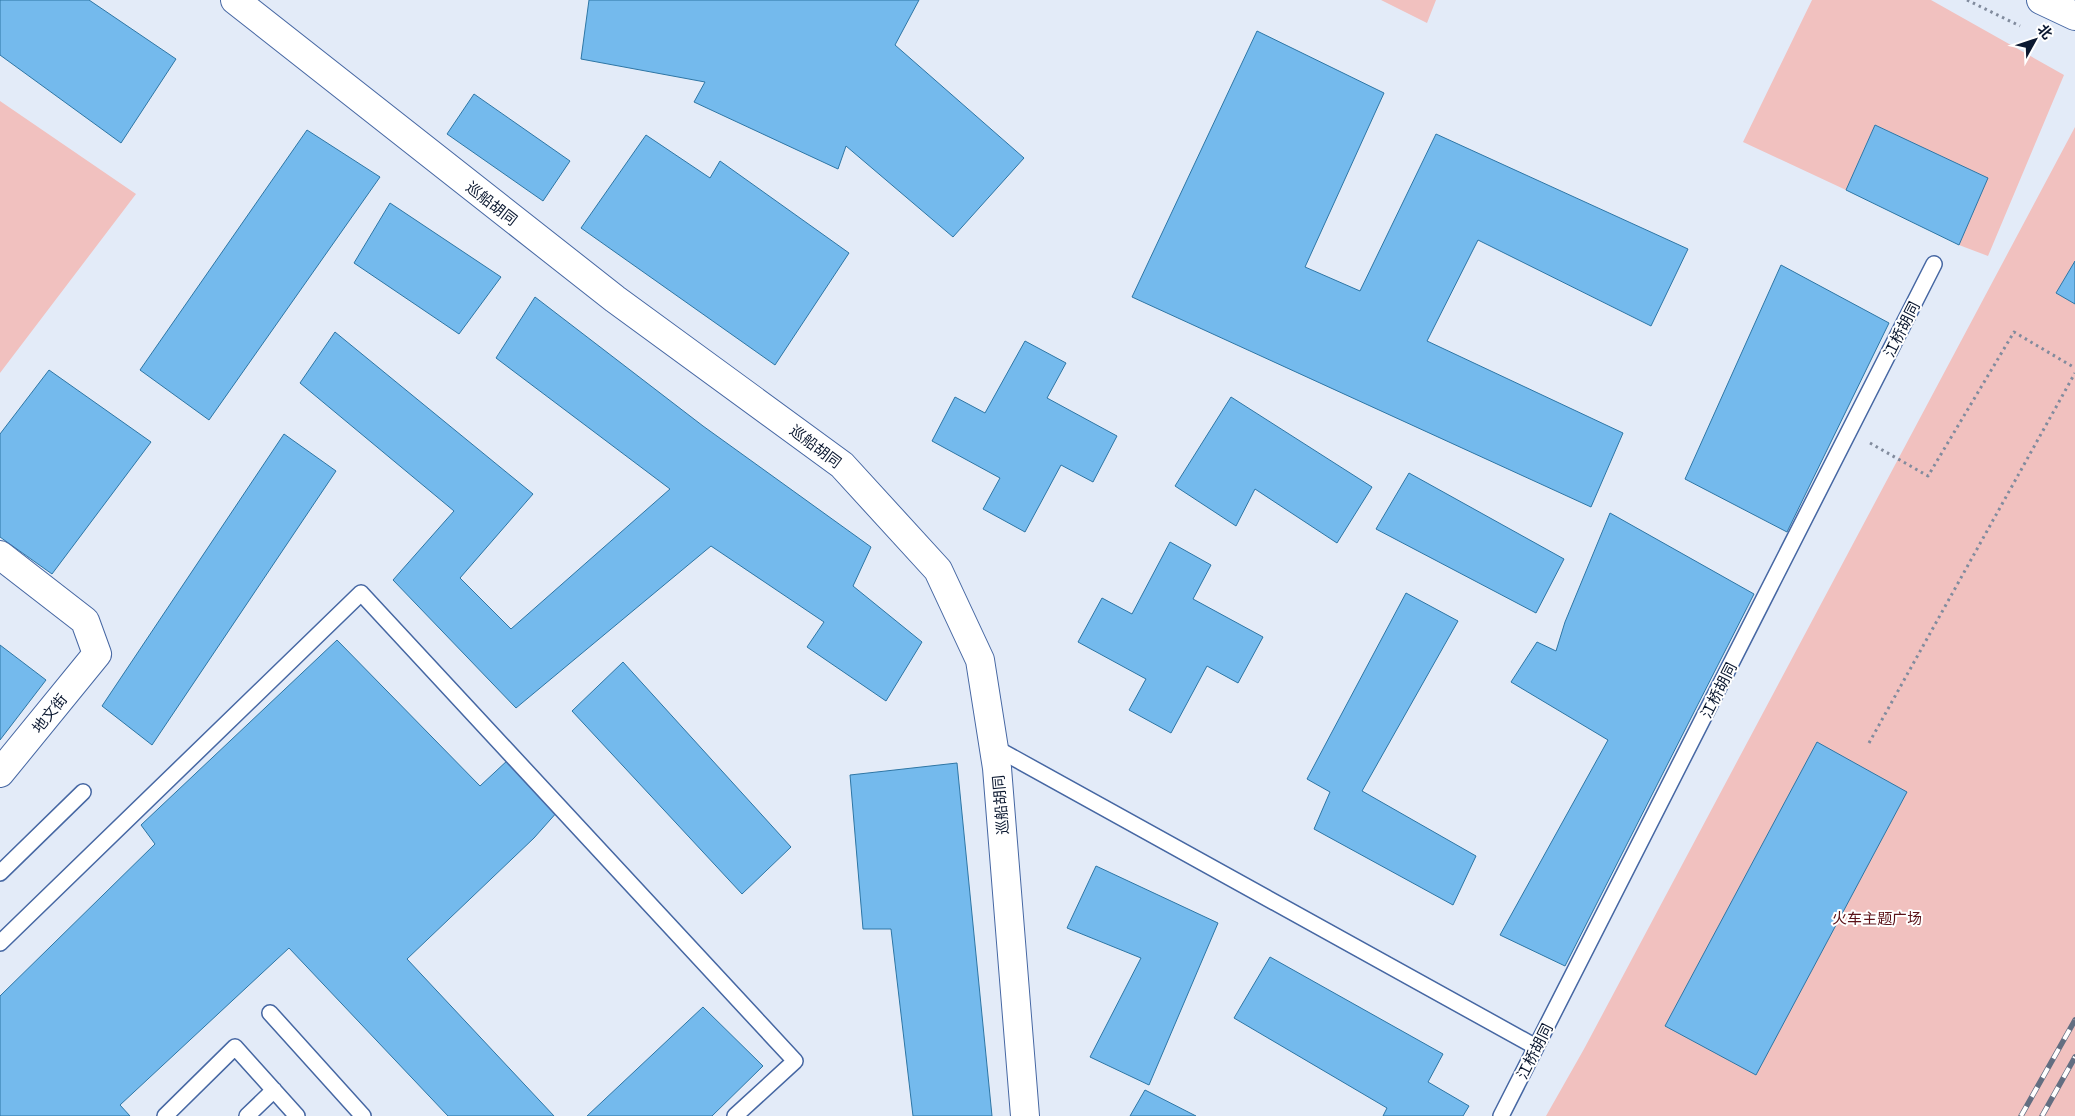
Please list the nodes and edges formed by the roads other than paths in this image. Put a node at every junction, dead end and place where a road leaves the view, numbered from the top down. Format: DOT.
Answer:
graph roads {
  1 [pos="235,0"];
  2 [pos="2042,0"];
  3 [pos="2075,16"];
  4 [pos="1934,264"];
  5 [pos="0,555"];
  6 [pos="994,748"];
  7 [pos="0,773"];
  8 [pos="83,792"];
  9 [pos="0,873"];
  10 [pos="0,943"];
  11 [pos="270,1013"];
  12 [pos="1536,1047"];
  13 [pos="274,1090"];
  14 [pos="165,1116"];
  15 [pos="248,1116"];
  16 [pos="297,1116"];
  17 [pos="363,1116"];
  18 [pos="735,1116"];
  19 [pos="1025,1116"];
  20 [pos="1501,1116"];
  1 -- 6 [label="street, 巡船胡同"];
  2 -- 3 [label="street"];
  4 -- 12 [label="lane, 江桥胡同"];
  5 -- 7 [label="street, 地文街"];
  6 -- 12 [label="lane"];
  6 -- 19 [label="street, 巡船胡同"];
  8 -- 9 [label="lane"];
  10 -- 18 [label="lane"];
  11 -- 17 [label="lane"];
  12 -- 20 [label="lane, 江桥胡同"];
  13 -- 14 [label="lane"];
  13 -- 15 [label="lane"];
  13 -- 16 [label="lane"];
}
